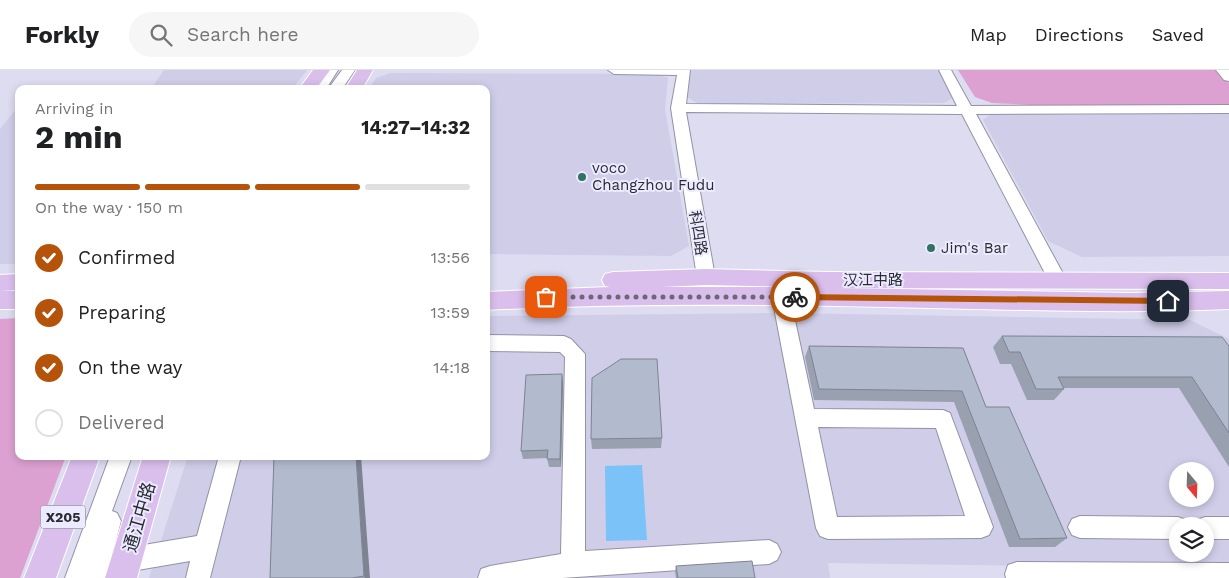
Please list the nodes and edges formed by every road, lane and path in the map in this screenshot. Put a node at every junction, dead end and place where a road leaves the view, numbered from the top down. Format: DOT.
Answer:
graph roads {
  1 [pos="322,70"];
  2 [pos="332,70"];
  3 [pos="349,70"];
  4 [pos="365,70"];
  5 [pos="614,70"];
  6 [pos="684,70"];
  7 [pos="946,70"];
  8 [pos="1222,70"];
  9 [pos="1229,77"];
  10 [pos="310,85"];
  11 [pos="322,85"];
  12 [pos="338,85"];
  13 [pos="356,85"];
  14 [pos="678,108"];
  15 [pos="966,108"];
  16 [pos="1229,108"];
  17 [pos="706,277"];
  18 [pos="1057,279"];
  19 [pos="0,282"];
  20 [pos="15,282"];
  21 [pos="490,284"];
  22 [pos="781,296"];
  23 [pos="1228,297"];
  24 [pos="0,300"];
  25 [pos="15,300"];
  26 [pos="490,301"];
  27 [pos="490,343"];
  28 [pos="807,418"];
  29 [pos="84,460"];
  30 [pos="119,460"];
  31 [pos="130,460"];
  32 [pos="156,460"];
  33 [pos="229,460"];
  34 [pos="1080,528"];
  35 [pos="1169,528"];
  36 [pos="1214,528"];
  37 [pos="1229,528"];
  38 [pos="207,546"];
  39 [pos="769,552"];
  40 [pos="573,564"];
  41 [pos="123,569"];
  42 [pos="1229,574"];
  43 [pos="1018,576"];
  44 [pos="1165,576"];
  45 [pos="40,578"];
  46 [pos="77,578"];
  47 [pos="94,578"];
  48 [pos="198,578"];
  49 [pos="490,578"];
  1 -- 10 [label="main road"];
  2 -- 11 [label="street"];
  3 -- 12 [label="street"];
  4 -- 13 [label="main road"];
  5 -- 6 [label="street"];
  6 -- 14 [label="street, 科四路"];
  7 -- 15 [label="street"];
  8 -- 9 [label="street"];
  14 -- 15 [label="street"];
  14 -- 17 [label="street, 科四路"];
  15 -- 16 [label="street"];
  15 -- 18 [label="street"];
  17 -- 18 [label="main road, 汉江中路"];
  17 -- 21 [label="main road, 汉江中路"];
  18 -- 23 [label="main road, 汉江中路"];
  19 -- 20 [label="main road"];
  22 -- 23 [label="main road, 汉江中路"];
  22 -- 26 [label="main road, 汉江中路"];
  22 -- 28 [label="street"];
  24 -- 25 [label="main road"];
  27 -- 40 [label="street"];
  28 -- 28 [label="street"];
  29 -- 45 [label="main road, X205"];
  30 -- 46 [label="street"];
  31 -- 47 [label="street"];
  32 -- 41 [label="main road, 通江中路"];
  33 -- 38 [label="street"];
  34 -- 35 [label="street"];
  36 -- 37 [label="street"];
  38 -- 41 [label="street"];
  38 -- 48 [label="street"];
  39 -- 40 [label="street"];
  40 -- 49 [label="street"];
  42 -- 44 [label="street"];
  43 -- 44 [label="street"];
}
